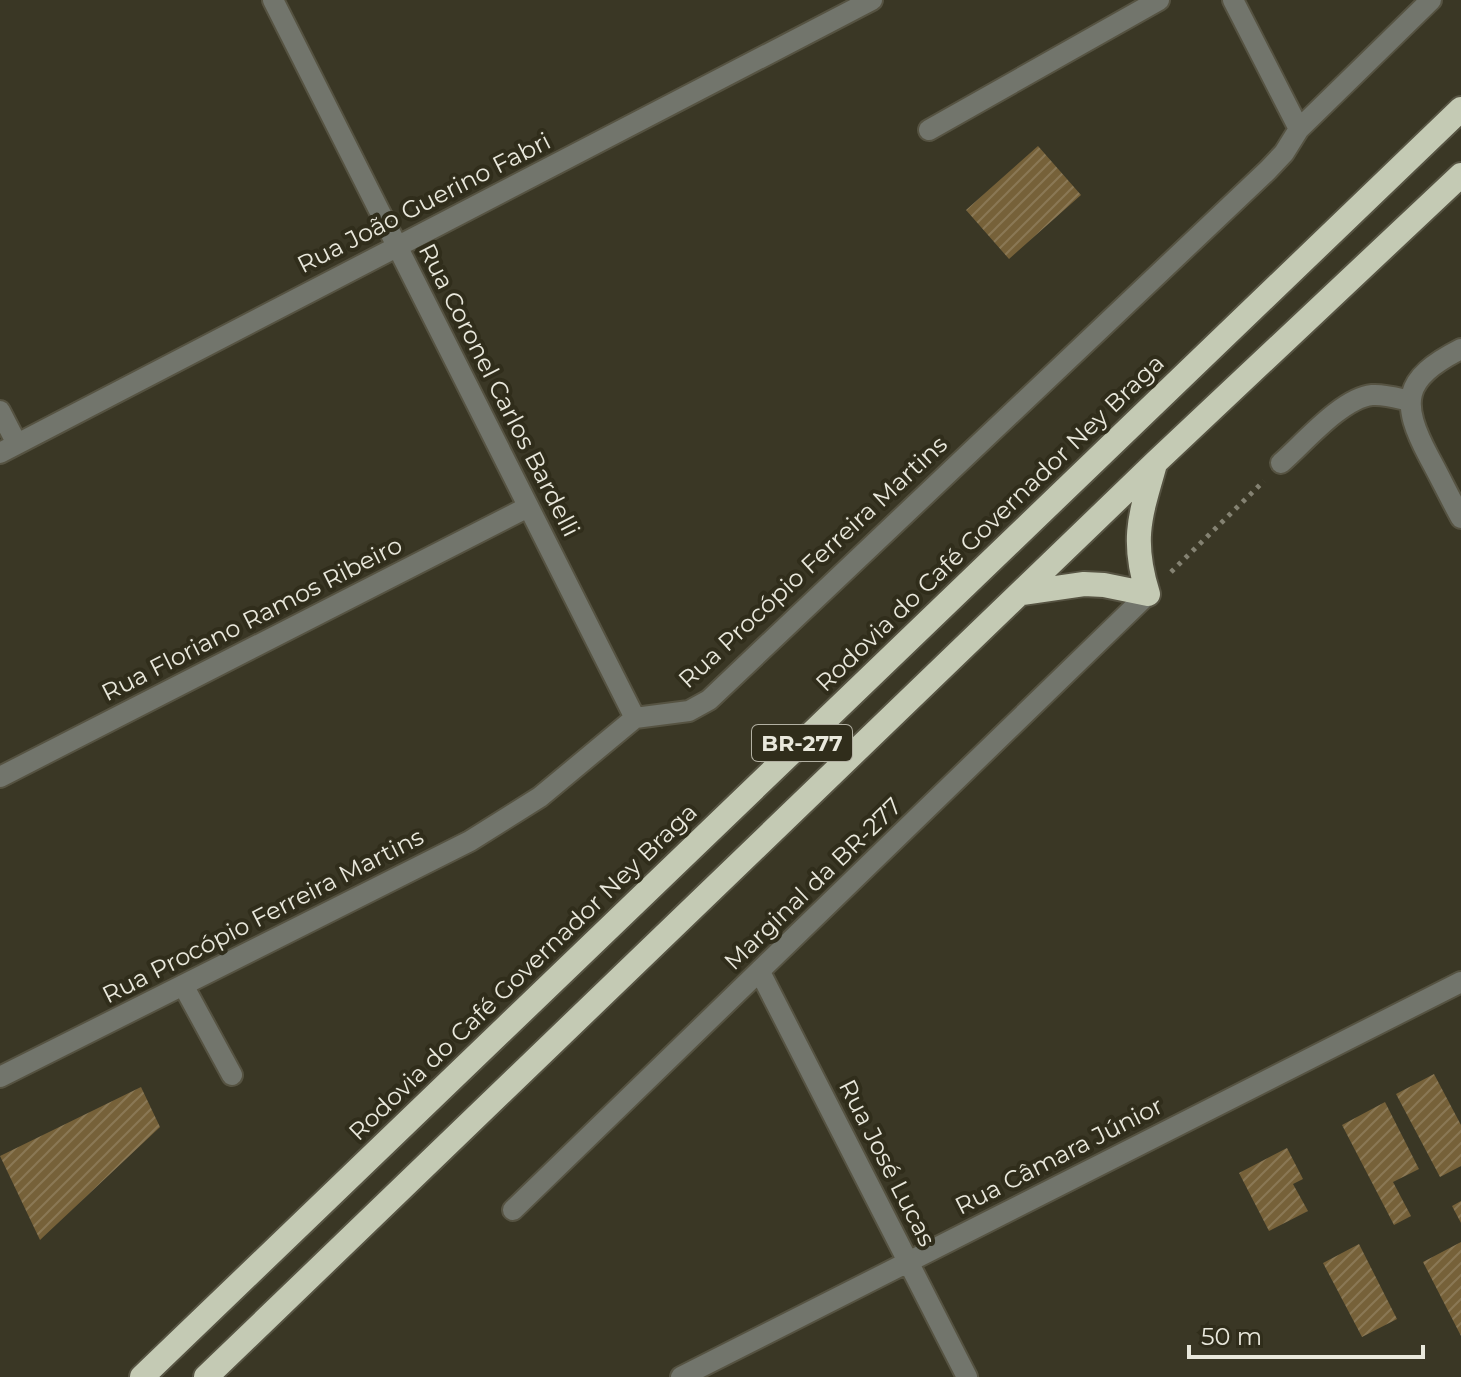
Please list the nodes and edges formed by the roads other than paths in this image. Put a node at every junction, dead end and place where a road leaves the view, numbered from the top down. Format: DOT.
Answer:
graph roads {
  1 [pos="273,0"];
  2 [pos="872,0"];
  3 [pos="1159,0"];
  4 [pos="1233,0"];
  5 [pos="1431,0"];
  6 [pos="1461,109"];
  7 [pos="1299,129"];
  8 [pos="929,130"];
  9 [pos="1461,175"];
  10 [pos="397,247"];
  11 [pos="1461,349"];
  12 [pos="1410,401"];
  13 [pos="0,411"];
  14 [pos="8,448"];
  15 [pos="1156,462"];
  16 [pos="1281,463"];
  17 [pos="528,507"];
  18 [pos="1461,518"];
  19 [pos="1022,593"];
  20 [pos="1148,594"];
  21 [pos="635,718"];
  22 [pos="0,777"];
  23 [pos="760,972"];
  24 [pos="1461,982"];
  25 [pos="183,985"];
  26 [pos="232,1075"];
  27 [pos="0,1077"];
  28 [pos="513,1210"];
  29 [pos="908,1262"];
  30 [pos="142,1377"];
  31 [pos="206,1377"];
  32 [pos="681,1377"];
  33 [pos="967,1377"];
  1 -- 10 [label="street, Rua Coronel Carlos Bardelli"];
  2 -- 10 [label="street, Rua João Guerino Fabri"];
  3 -- 8 [label="street"];
  4 -- 7 [label="street"];
  5 -- 7 [label="street, Rua Procópio Ferreira Martins"];
  6 -- 30 [label="highway, Rodovia do Café Governador Ney Braga / BR-277"];
  7 -- 21 [label="street, Rua Procópio Ferreira Martins"];
  9 -- 15 [label="highway, BR-277"];
  10 -- 14 [label="street, Rua João Guerino Fabri"];
  10 -- 17 [label="street, Rua Coronel Carlos Bardelli"];
  11 -- 12 [label="street"];
  12 -- 16 [label="street"];
  12 -- 18 [label="street"];
  13 -- 14 [label="street"];
  15 -- 19 [label="highway, BR-277"];
  15 -- 20 [label="highway"];
  17 -- 21 [label="street, Rua Coronel Carlos Bardelli"];
  17 -- 22 [label="street, Rua Floriano Ramos Ribeiro"];
  19 -- 20 [label="highway"];
  19 -- 31 [label="highway, BR-277"];
  20 -- 23 [label="street, Marginal da BR-277"];
  21 -- 25 [label="street, Rua Procópio Ferreira Martins"];
  23 -- 28 [label="street, Marginal da BR-277"];
  23 -- 29 [label="street, Rua José Lucas"];
  24 -- 29 [label="street, Rua Câmara Júnior"];
  25 -- 26 [label="street"];
  25 -- 27 [label="street, Rua Procópio Ferreira Martins"];
  29 -- 32 [label="street, Rua Câmara Júnior"];
  29 -- 33 [label="street, Rua José Lucas"];
}
